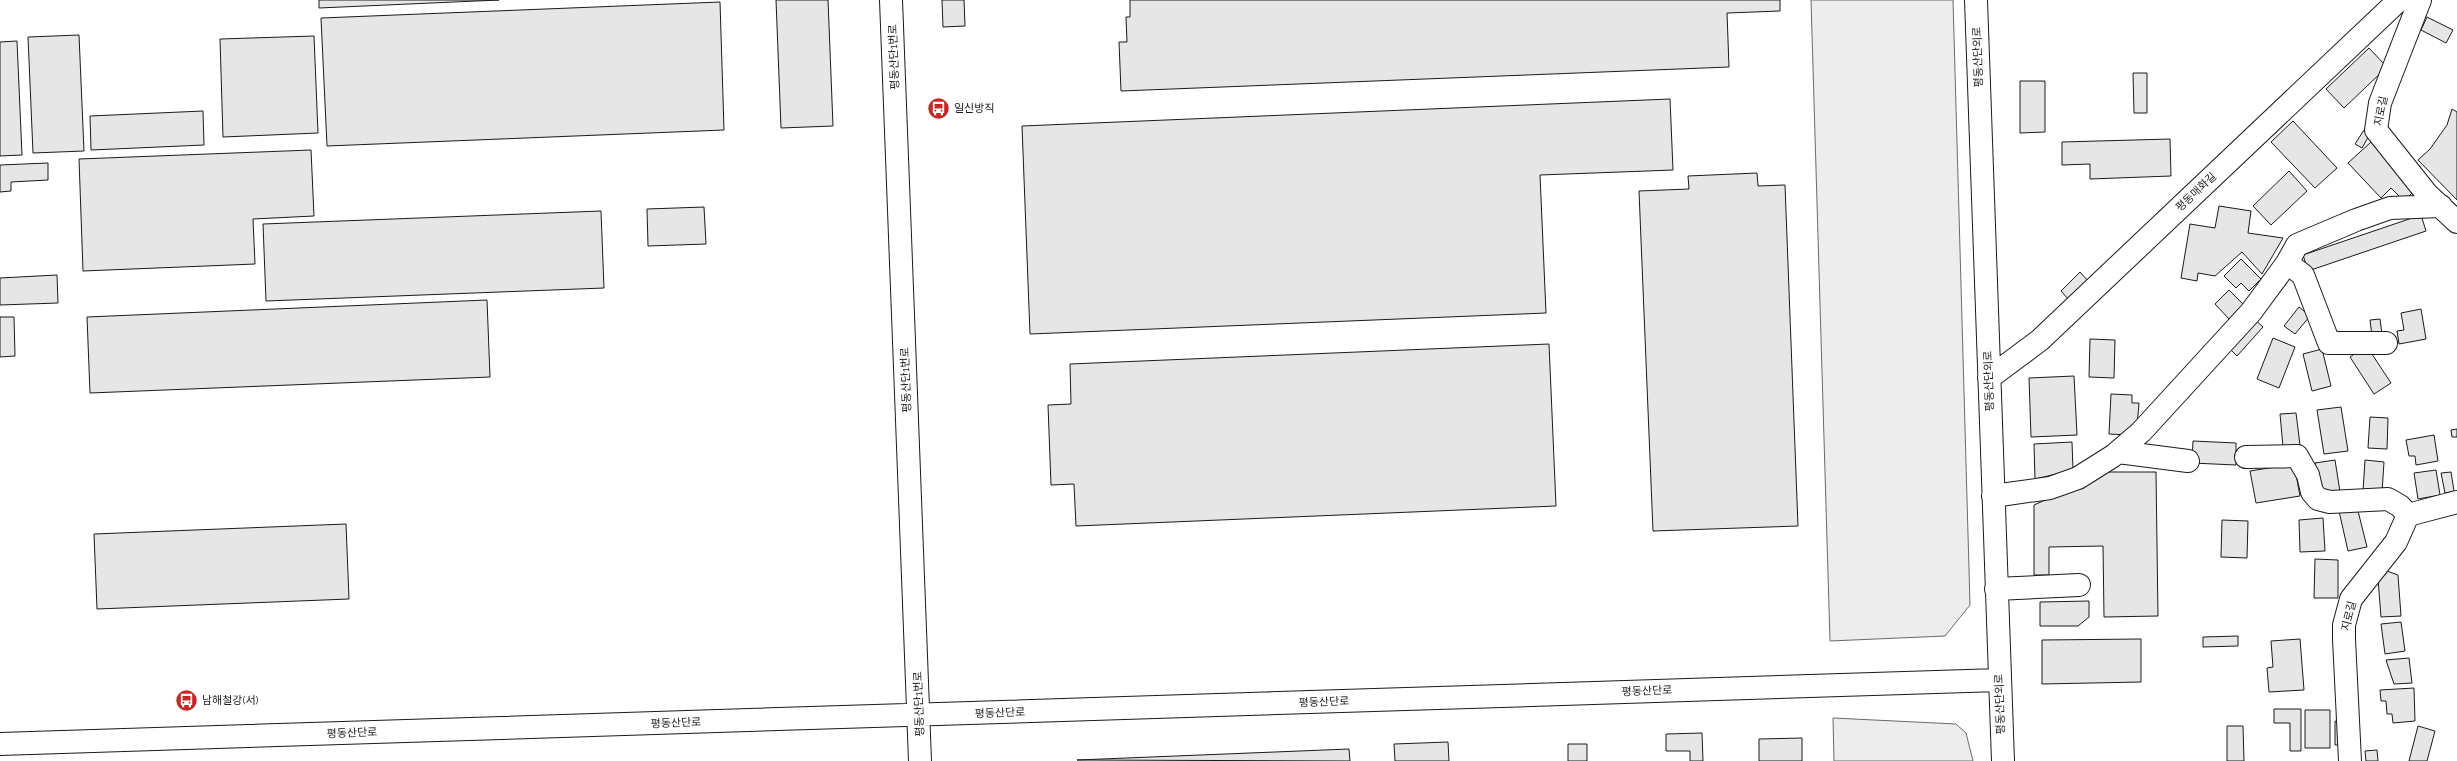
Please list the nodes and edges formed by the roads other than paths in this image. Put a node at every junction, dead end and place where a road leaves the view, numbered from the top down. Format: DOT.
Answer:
graph roads {
  1 [pos="891,0"];
  2 [pos="1976,0"];
  3 [pos="2399,0"];
  4 [pos="2420,0"];
  5 [pos="2441,206"];
  6 [pos="2457,222"];
  7 [pos="2287,263"];
  8 [pos="2386,343"];
  9 [pos="1989,378"];
  10 [pos="2118,452"];
  11 [pos="2246,457"];
  12 [pos="2188,461"];
  13 [pos="1993,496"];
  14 [pos="2457,502"];
  15 [pos="2408,515"];
  16 [pos="2080,585"];
  17 [pos="1996,589"];
  18 [pos="1999,680"];
  19 [pos="919,715"];
  20 [pos="0,744"];
  21 [pos="920,761"];
  22 [pos="2003,761"];
  23 [pos="2350,761"];
  1 -- 19 [label="street, 평동산단1번로"];
  2 -- 9 [label="street, 평동산단외로"];
  3 -- 9 [label="street, 평동매화길"];
  4 -- 5 [label="street, 지로길"];
  5 -- 6 [label="street, 지로길"];
  5 -- 7 [label="street"];
  7 -- 8 [label="street"];
  7 -- 10 [label="street"];
  9 -- 13 [label="street, 평동산단외로"];
  10 -- 12 [label="street"];
  10 -- 13 [label="street"];
  11 -- 15 [label="street"];
  13 -- 17 [label="street, 평동산단외로"];
  14 -- 15 [label="street"];
  15 -- 23 [label="street, 지로길"];
  16 -- 17 [label="street"];
  17 -- 18 [label="street, 평동산단외로"];
  18 -- 19 [label="street, 평동산단로"];
  18 -- 22 [label="street, 평동산단외로"];
  19 -- 20 [label="street, 평동산단로"];
  19 -- 21 [label="street, 평동산단1번로"];
}
